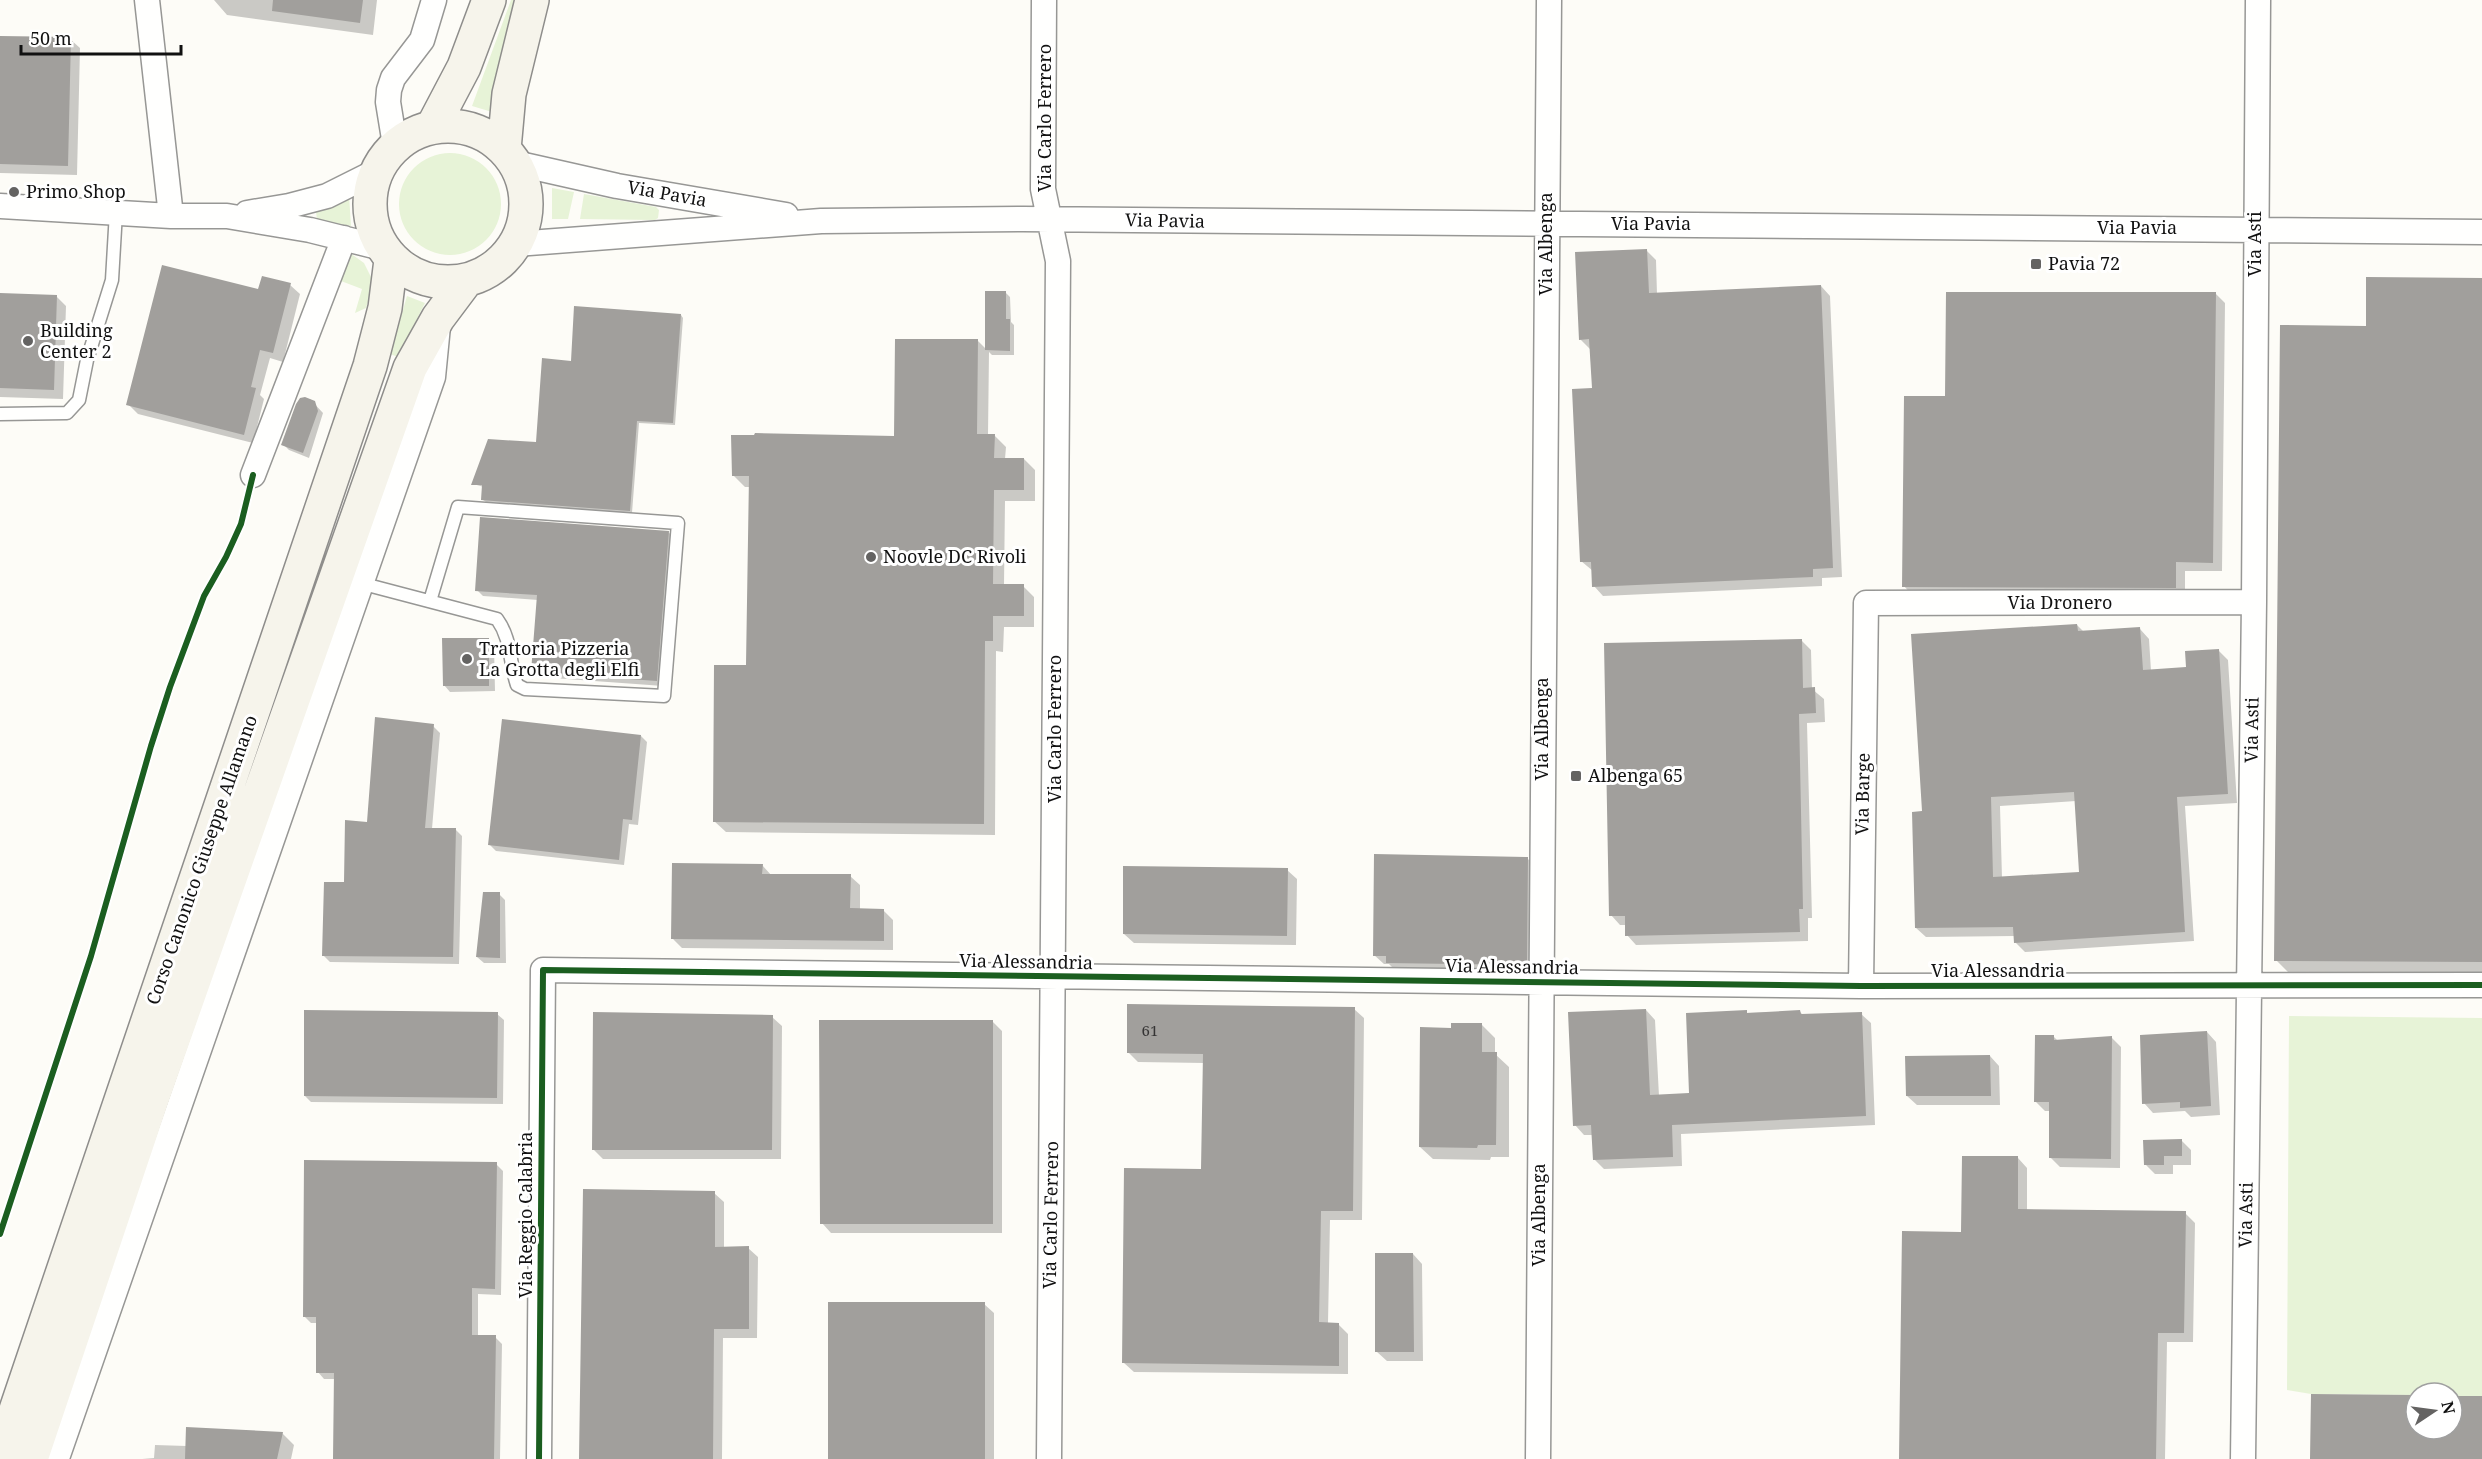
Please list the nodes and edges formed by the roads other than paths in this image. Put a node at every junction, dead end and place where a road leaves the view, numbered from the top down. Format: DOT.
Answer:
graph roads {
  1 [pos="147,0"];
  2 [pos="434,0"];
  3 [pos="489,0"];
  4 [pos="532,0"];
  5 [pos="1044,0"];
  6 [pos="1549,0"];
  7 [pos="2258,0"];
  8 [pos="433,126"];
  9 [pos="395,146"];
  10 [pos="509,156"];
  11 [pos="375,172"];
  12 [pos="0,206"];
  13 [pos="116,212"];
  14 [pos="171,216"];
  15 [pos="227,216"];
  16 [pos="1049,219"];
  17 [pos="821,221"];
  18 [pos="1546,224"];
  19 [pos="2255,229"];
  20 [pos="2482,232"];
  21 [pos="344,238"];
  22 [pos="516,244"];
  23 [pos="386,254"];
  24 [pos="465,282"];
  25 [pos="438,318"];
  26 [pos="0,414"];
  27 [pos="253,475"];
  28 [pos="360,583"];
  29 [pos="430,601"];
  30 [pos="2254,602"];
  31 [pos="1866,603"];
  32 [pos="543,970"];
  33 [pos="1054,977"];
  34 [pos="1541,983"];
  35 [pos="2482,985"];
  36 [pos="1861,986"];
  37 [pos="2249,986"];
  38 [pos="0,1457"];
  39 [pos="31,1459"];
  40 [pos="54,1459"];
  41 [pos="539,1459"];
  42 [pos="1049,1459"];
  43 [pos="1538,1459"];
  44 [pos="2242,1459"];
  1 -- 14 [label="street"];
  2 -- 9 [label="street"];
  3 -- 8 [label="main road"];
  4 -- 10 [label="main road"];
  5 -- 16 [label="street, Via Carlo Ferrero"];
  6 -- 18 [label="street, Via Albenga"];
  7 -- 19 [label="street, Via Asti"];
  8 -- 9 [label="main road"];
  8 -- 10 [label="main road"];
  9 -- 11 [label="main road"];
  10 -- 17 [label="street, Via Pavia"];
  10 -- 22 [label="main road"];
  11 -- 15 [label="street"];
  11 -- 23 [label="main road"];
  12 -- 13 [label="street"];
  13 -- 14 [label="street"];
  13 -- 26 [label="lane"];
  14 -- 15 [label="street"];
  15 -- 21 [label="street"];
  16 -- 17 [label="street, Via Pavia"];
  16 -- 18 [label="street, Via Pavia"];
  16 -- 33 [label="street, Via Carlo Ferrero"];
  17 -- 22 [label="street, Via Pavia"];
  18 -- 19 [label="street, Via Pavia"];
  18 -- 34 [label="street, Via Albenga"];
  19 -- 20 [label="street, Via Pavia"];
  19 -- 30 [label="street, Via Asti"];
  21 -- 23 [label="street"];
  21 -- 27 [label="street"];
  22 -- 24 [label="main road"];
  23 -- 24 [label="main road"];
  23 -- 38 [label="main road, Corso Canonico Giuseppe Allamano"];
  24 -- 25 [label="main road, Corso Canonico Giuseppe Allamano"];
  25 -- 28 [label="street"];
  25 -- 39 [label="main road, Corso Canonico Giuseppe Allamano"];
  28 -- 29 [label="lane"];
  28 -- 40 [label="street"];
  29 -- 29 [label="lane"];
  30 -- 31 [label="street, Via Dronero"];
  30 -- 37 [label="street, Via Asti"];
  31 -- 36 [label="street, Via Barge"];
  32 -- 33 [label="street, Via Alessandria"];
  32 -- 41 [label="street, Via Reggio Calabria"];
  33 -- 34 [label="street, Via Alessandria"];
  33 -- 42 [label="street, Via Carlo Ferrero"];
  34 -- 36 [label="street, Via Alessandria"];
  34 -- 43 [label="street, Via Albenga"];
  35 -- 37 [label="street, Via Alessandria"];
  36 -- 37 [label="street, Via Alessandria"];
  37 -- 44 [label="street, Via Asti"];
}
